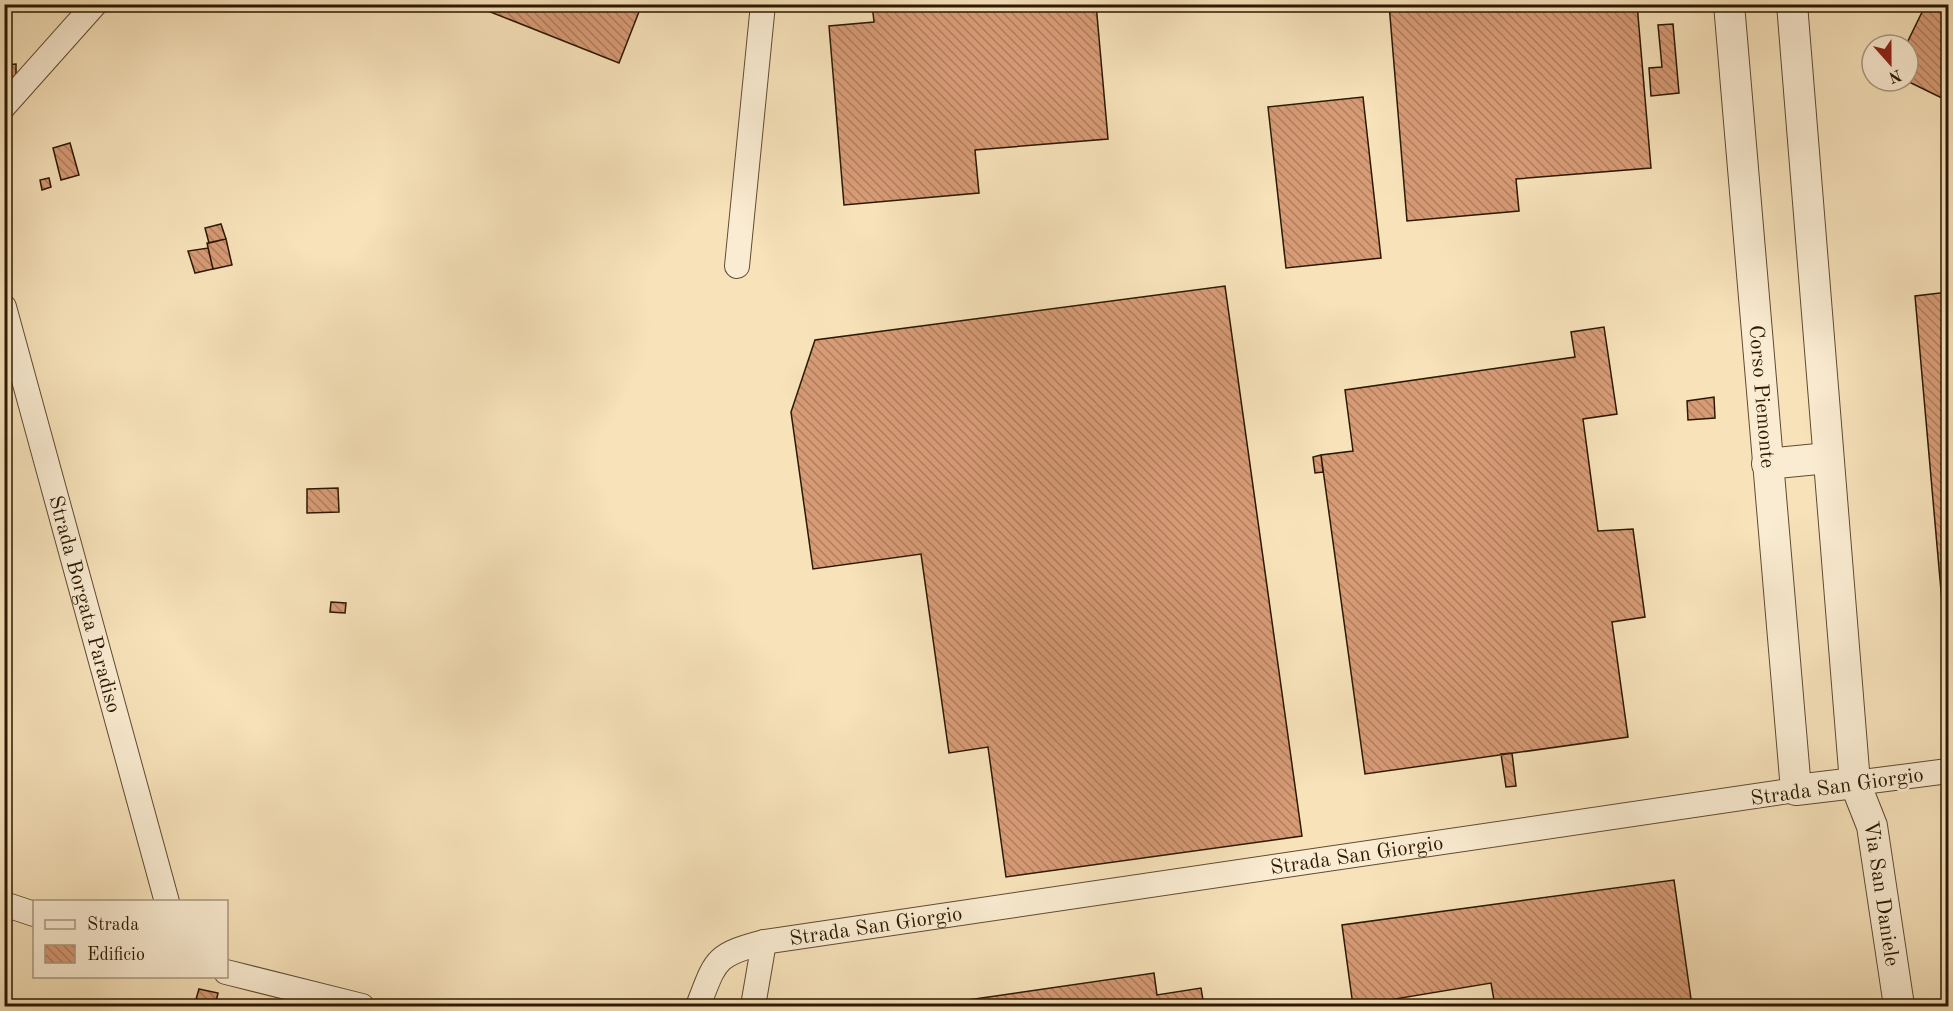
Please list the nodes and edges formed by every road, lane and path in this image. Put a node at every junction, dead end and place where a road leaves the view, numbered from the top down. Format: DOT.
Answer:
graph roads {
  1 [pos="95,4"];
  2 [pos="763,4"];
  3 [pos="1729,4"];
  4 [pos="1792,4"];
  5 [pos="4,106"];
  6 [pos="737,266"];
  7 [pos="4,307"];
  8 [pos="1828,458"];
  9 [pos="1767,464"];
  10 [pos="1948,771"];
  11 [pos="1855,783"];
  12 [pos="1796,790"];
  13 [pos="166,900"];
  14 [pos="4,904"];
  15 [pos="33,914"];
  16 [pos="764,942"];
  17 [pos="228,972"];
  18 [pos="362,1006"];
  19 [pos="698,1006"];
  20 [pos="753,1006"];
  21 [pos="1899,1006"];
  1 -- 5 [label="street"];
  2 -- 6 [label="street"];
  3 -- 9 [label="street, Corso Piemonte"];
  4 -- 8 [label="street"];
  7 -- 13 [label="street, Strada Borgata Paradiso"];
  8 -- 9 [label="street"];
  8 -- 11 [label="street"];
  9 -- 12 [label="street, Corso Piemonte"];
  10 -- 11 [label="street, Strada San Giorgio"];
  11 -- 12 [label="street, Strada San Giorgio"];
  11 -- 21 [label="street, Via San Daniele"];
  12 -- 16 [label="street, Strada San Giorgio"];
  14 -- 15 [label="street"];
  16 -- 19 [label="street, Strada San Giorgio"];
  16 -- 20 [label="street"];
  17 -- 18 [label="street"];
}
